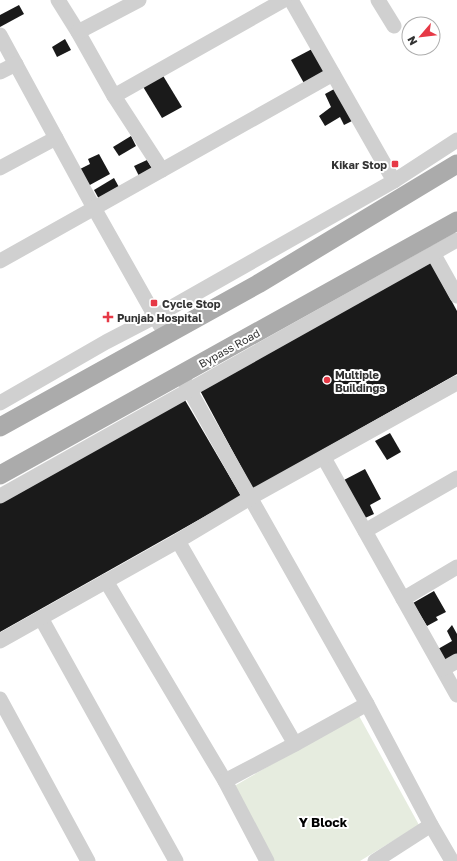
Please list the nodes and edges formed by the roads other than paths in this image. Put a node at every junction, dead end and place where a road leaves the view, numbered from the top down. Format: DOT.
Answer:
graph roads {
  1 [pos="58,0"];
  2 [pos="139,0"];
  3 [pos="284,0"];
  4 [pos="291,0"];
  5 [pos="378,0"];
  6 [pos="394,26"];
  7 [pos="78,32"];
  8 [pos="0,35"];
  9 [pos="16,64"];
  10 [pos="0,72"];
  11 [pos="333,74"];
  12 [pos="114,96"];
  13 [pos="56,138"];
  14 [pos="457,140"];
  15 [pos="457,164"];
  16 [pos="0,168"];
  17 [pos="162,170"];
  18 [pos="394,181"];
  19 [pos="94,208"];
  20 [pos="457,221"];
  21 [pos="457,240"];
  22 [pos="433,253"];
  23 [pos="0,261"];
  24 [pos="457,296"];
  25 [pos="156,316"];
  26 [pos="166,335"];
  27 [pos="186,382"];
  28 [pos="457,383"];
  29 [pos="0,403"];
  30 [pos="0,427"];
  31 [pos="324,458"];
  32 [pos="0,475"];
  33 [pos="457,478"];
  34 [pos="0,496"];
  35 [pos="250,498"];
  36 [pos="365,531"];
  37 [pos="178,541"];
  38 [pos="457,567"];
  39 [pos="106,581"];
  40 [pos="403,599"];
  41 [pos="41,618"];
  42 [pos="0,641"];
  43 [pos="457,661"];
  44 [pos="443,669"];
  45 [pos="457,695"];
  46 [pos="0,699"];
  47 [pos="367,704"];
  48 [pos="295,744"];
  49 [pos="225,781"];
  50 [pos="431,825"];
  51 [pos="262,859"];
  52 [pos="88,861"];
  53 [pos="176,861"];
  54 [pos="375,861"];
  55 [pos="452,861"];
  1 -- 7 [label="street"];
  2 -- 7 [label="street"];
  3 -- 12 [label="street"];
  4 -- 11 [label="street"];
  5 -- 6 [label="street"];
  7 -- 12 [label="street"];
  8 -- 9 [label="street"];
  9 -- 10 [label="street"];
  9 -- 13 [label="street"];
  11 -- 17 [label="street"];
  11 -- 18 [label="street"];
  12 -- 17 [label="street"];
  13 -- 16 [label="street"];
  13 -- 19 [label="street"];
  14 -- 18 [label="street"];
  15 -- 26 [label="main road"];
  17 -- 19 [label="street"];
  18 -- 25 [label="street"];
  19 -- 23 [label="street"];
  19 -- 25 [label="street"];
  20 -- 27 [label="main road, Bypass Road"];
  21 -- 22 [label="street"];
  22 -- 24 [label="street"];
  22 -- 27 [label="street"];
  25 -- 26 [label="street"];
  25 -- 29 [label="street"];
  26 -- 30 [label="main road"];
  27 -- 32 [label="main road, Bypass Road"];
  27 -- 34 [label="street"];
  27 -- 35 [label="street"];
  28 -- 31 [label="street"];
  31 -- 35 [label="street"];
  31 -- 36 [label="street"];
  33 -- 36 [label="street"];
  35 -- 37 [label="street"];
  35 -- 47 [label="street"];
  36 -- 40 [label="street"];
  37 -- 39 [label="street"];
  37 -- 48 [label="street"];
  38 -- 40 [label="street"];
  39 -- 41 [label="street"];
  39 -- 49 [label="street"];
  40 -- 44 [label="street"];
  41 -- 42 [label="street"];
  41 -- 53 [label="street"];
  43 -- 44 [label="street"];
  44 -- 45 [label="street"];
  46 -- 52 [label="street"];
  47 -- 48 [label="street"];
  47 -- 50 [label="street"];
  48 -- 49 [label="street"];
  49 -- 51 [label="street"];
  50 -- 54 [label="street"];
  50 -- 55 [label="street"];
}
